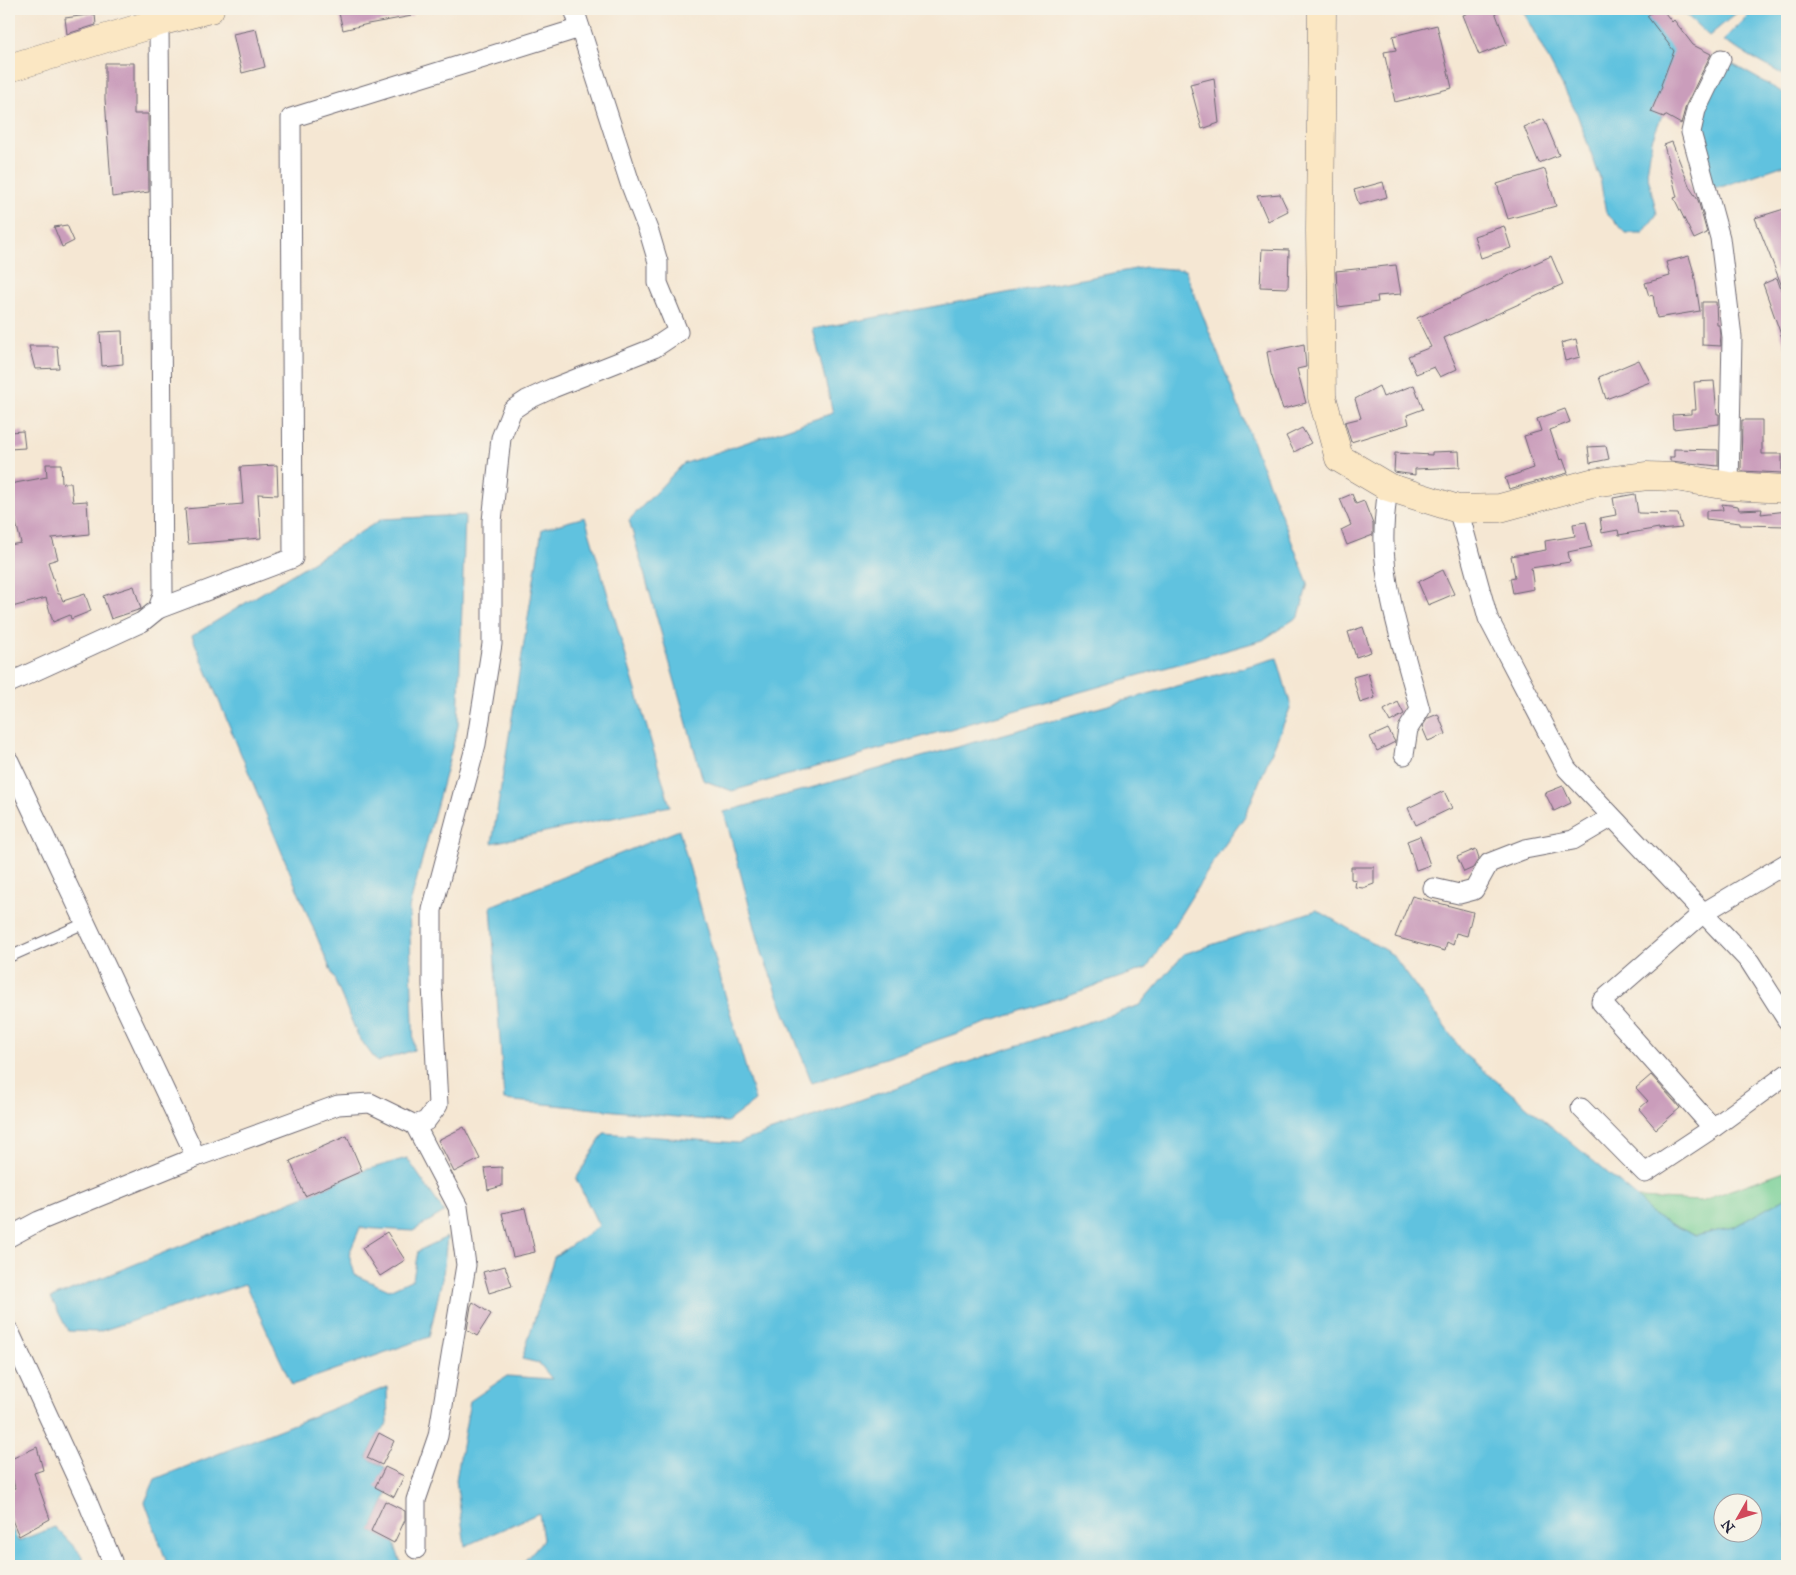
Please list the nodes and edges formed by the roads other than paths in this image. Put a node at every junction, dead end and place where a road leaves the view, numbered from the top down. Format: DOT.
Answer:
graph roads {
  1 [pos="210,9"];
  2 [pos="574,9"];
  3 [pos="1322,9"];
  4 [pos="159,22"];
  5 [pos="580,28"];
  6 [pos="1721,59"];
  7 [pos="9,68"];
  8 [pos="1729,486"];
  9 [pos="1388,488"];
  10 [pos="1787,488"];
  11 [pos="1458,509"];
  12 [pos="158,609"];
  13 [pos="9,684"];
  14 [pos="1404,755"];
  15 [pos="9,761"];
  16 [pos="1612,817"];
  17 [pos="1787,863"];
  18 [pos="1433,888"];
  19 [pos="1702,913"];
  20 [pos="85,923"];
  21 [pos="9,956"];
  22 [pos="1787,1020"];
  23 [pos="1787,1074"];
  24 [pos="1581,1108"];
  25 [pos="415,1125"];
  26 [pos="1713,1128"];
  27 [pos="196,1157"];
  28 [pos="9,1237"];
  29 [pos="9,1331"];
  30 [pos="416,1549"];
  31 [pos="112,1566"];
  1 -- 4 [label="street"];
  2 -- 5 [label="street"];
  3 -- 9 [label="street"];
  4 -- 7 [label="street"];
  4 -- 12 [label="street"];
  5 -- 12 [label="street"];
  5 -- 25 [label="street"];
  6 -- 8 [label="street"];
  8 -- 10 [label="street"];
  8 -- 11 [label="street"];
  9 -- 11 [label="street"];
  9 -- 14 [label="street"];
  11 -- 16 [label="street"];
  12 -- 13 [label="street"];
  15 -- 20 [label="street"];
  16 -- 18 [label="street"];
  16 -- 19 [label="street"];
  17 -- 19 [label="street"];
  19 -- 22 [label="street"];
  19 -- 26 [label="street"];
  20 -- 21 [label="lane"];
  20 -- 27 [label="street"];
  23 -- 26 [label="street"];
  24 -- 26 [label="street"];
  25 -- 27 [label="street"];
  25 -- 30 [label="street"];
  27 -- 28 [label="street"];
  29 -- 31 [label="street"];
}
